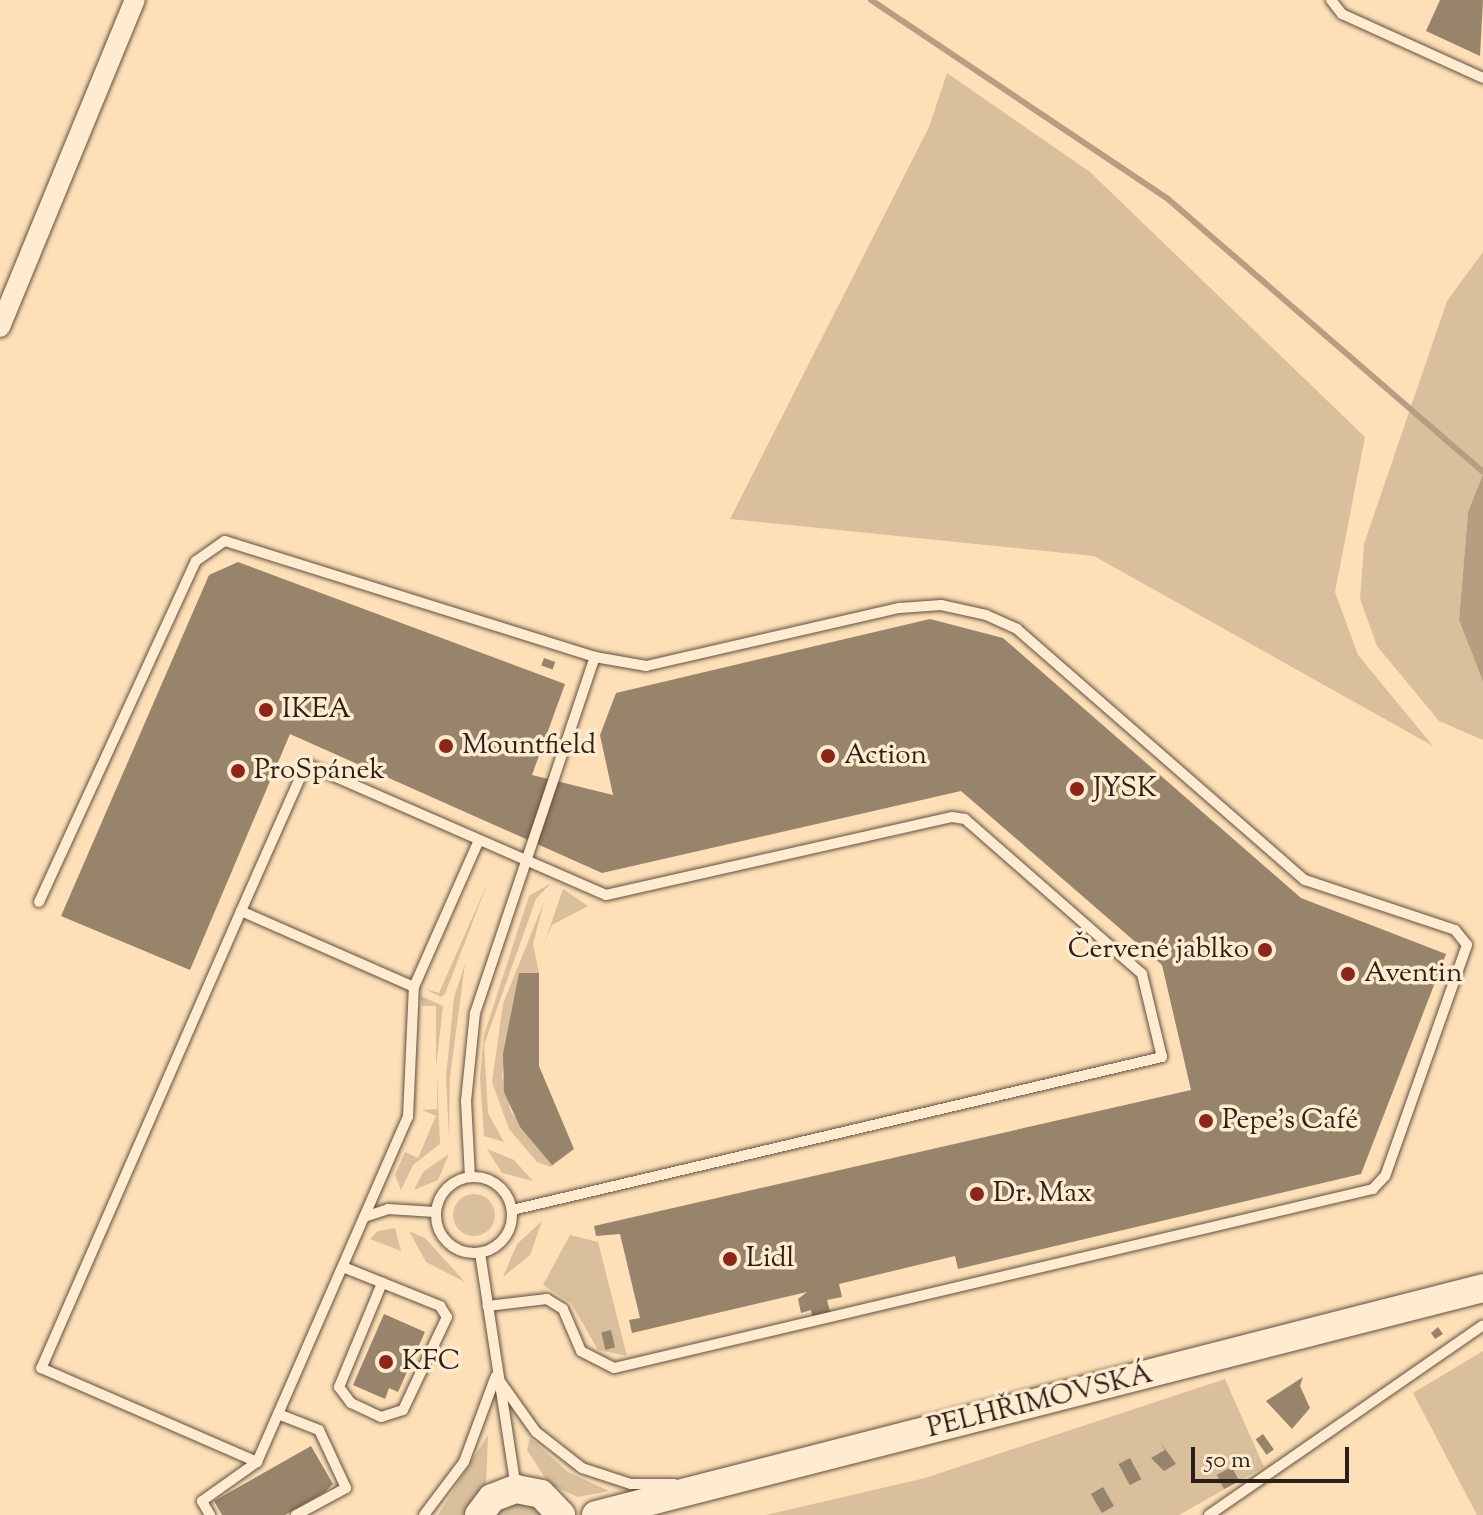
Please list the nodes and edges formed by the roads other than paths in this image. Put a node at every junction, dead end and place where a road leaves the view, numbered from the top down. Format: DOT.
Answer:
graph roads {
  1 [pos="135,0"];
  2 [pos="1331,0"];
  3 [pos="1483,78"];
  4 [pos="0,327"];
  5 [pos="595,657"];
  6 [pos="479,840"];
  7 [pos="529,861"];
  8 [pos="39,902"];
  9 [pos="241,911"];
  10 [pos="414,987"];
  11 [pos="470,1177"];
  12 [pos="512,1210"];
  13 [pos="435,1212"];
  14 [pos="364,1217"];
  15 [pos="480,1253"];
  16 [pos="343,1267"];
  17 [pos="382,1283"];
  18 [pos="1483,1288"];
  19 [pos="487,1306"];
  20 [pos="1483,1325"];
  21 [pos="496,1376"];
  22 [pos="278,1414"];
  23 [pos="257,1462"];
  24 [pos="713,1485"];
  25 [pos="516,1489"];
  26 [pos="1230,1504"];
  27 [pos="210,1515"];
  28 [pos="296,1515"];
  29 [pos="424,1515"];
  30 [pos="479,1515"];
  31 [pos="561,1515"];
  32 [pos="596,1515"];
  33 [pos="1209,1515"];
  34 [pos="1238,1515"];
  1 -- 4 [label="street"];
  2 -- 3 [label="lane"];
  5 -- 7 [label="lane"];
  5 -- 8 [label="lane"];
  5 -- 19 [label="lane"];
  6 -- 7 [label="lane"];
  6 -- 9 [label="lane"];
  6 -- 10 [label="lane"];
  7 -- 11 [label="lane"];
  7 -- 12 [label="lane"];
  9 -- 10 [label="lane"];
  9 -- 23 [label="lane"];
  10 -- 14 [label="lane"];
  11 -- 12 [label="lane"];
  11 -- 13 [label="lane"];
  12 -- 15 [label="lane"];
  13 -- 14 [label="lane"];
  13 -- 15 [label="lane"];
  14 -- 16 [label="lane"];
  15 -- 19 [label="lane"];
  16 -- 17 [label="lane"];
  16 -- 22 [label="lane"];
  17 -- 17 [label="lane"];
  18 -- 24 [label="main road, PELHŘIMOVSKÁ"];
  19 -- 21 [label="lane"];
  20 -- 26 [label="lane"];
  21 -- 24 [label="lane"];
  21 -- 25 [label="lane"];
  21 -- 29 [label="lane"];
  22 -- 23 [label="lane"];
  22 -- 28 [label="lane"];
  23 -- 27 [label="lane"];
  24 -- 32 [label="main road, PELHŘIMOVSKÁ"];
  25 -- 30 [label="main road"];
  25 -- 31 [label="main road"];
  26 -- 33 [label="lane"];
  26 -- 34 [label="lane"];
}
